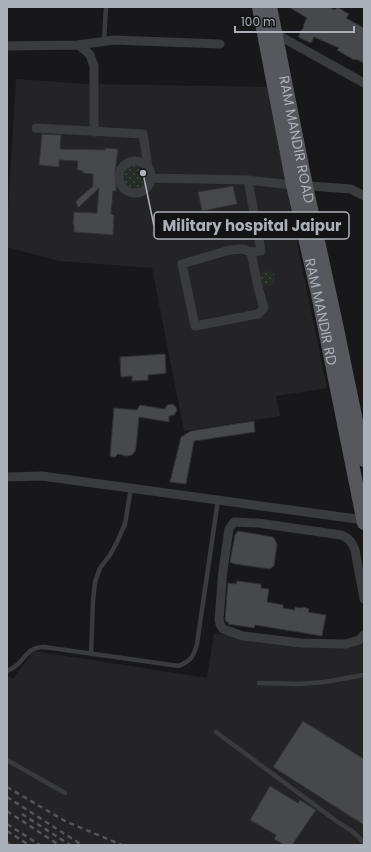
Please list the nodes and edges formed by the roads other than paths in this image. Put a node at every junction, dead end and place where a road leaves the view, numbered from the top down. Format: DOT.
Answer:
graph roads {
  1 [pos="106,7"];
  2 [pos="259,7"];
  3 [pos="270,7"];
  4 [pos="271,30"];
  5 [pos="104,41"];
  6 [pos="220,44"];
  7 [pos="78,45"];
  8 [pos="7,46"];
  9 [pos="364,83"];
  10 [pos="36,128"];
  11 [pos="94,132"];
  12 [pos="148,167"];
  13 [pos="151,178"];
  14 [pos="248,180"];
  15 [pos="300,185"];
  16 [pos="364,196"];
  17 [pos="251,252"];
  18 [pos="364,460"];
  19 [pos="7,477"];
  20 [pos="131,488"];
  21 [pos="218,500"];
  22 [pos="364,521"];
  23 [pos="362,581"];
  24 [pos="364,599"];
  25 [pos="364,635"];
  26 [pos="91,654"];
  27 [pos="7,671"];
  28 [pos="364,675"];
  29 [pos="259,683"];
  30 [pos="216,732"];
  31 [pos="7,760"];
  32 [pos="65,793"];
  33 [pos="364,844"];
  1 -- 5 [label="lane"];
  2 -- 4 [label="main road, RAM MANDIR RD"];
  3 -- 4 [label="main road"];
  4 -- 9 [label="street"];
  4 -- 15 [label="main road, RAM MANDIR RD"];
  5 -- 6 [label="street"];
  5 -- 7 [label="street"];
  7 -- 8 [label="street"];
  7 -- 11 [label="street"];
  10 -- 11 [label="street"];
  11 -- 12 [label="street"];
  12 -- 13 [label="street"];
  12 -- 13 [label="street"];
  13 -- 14 [label="street"];
  14 -- 15 [label="street"];
  14 -- 17 [label="street"];
  15 -- 16 [label="street"];
  15 -- 18 [label="main road, RAM MANDIR ROAD"];
  15 -- 22 [label="main road, RAM MANDIR RD"];
  17 -- 17 [label="street"];
  19 -- 20 [label="street"];
  20 -- 21 [label="street"];
  20 -- 26 [label="lane"];
  21 -- 22 [label="street"];
  21 -- 26 [label="lane"];
  23 -- 24 [label="street"];
  23 -- 25 [label="street"];
  26 -- 27 [label="lane"];
  28 -- 29 [label="lane"];
  30 -- 33 [label="lane"];
  31 -- 32 [label="lane"];
}
